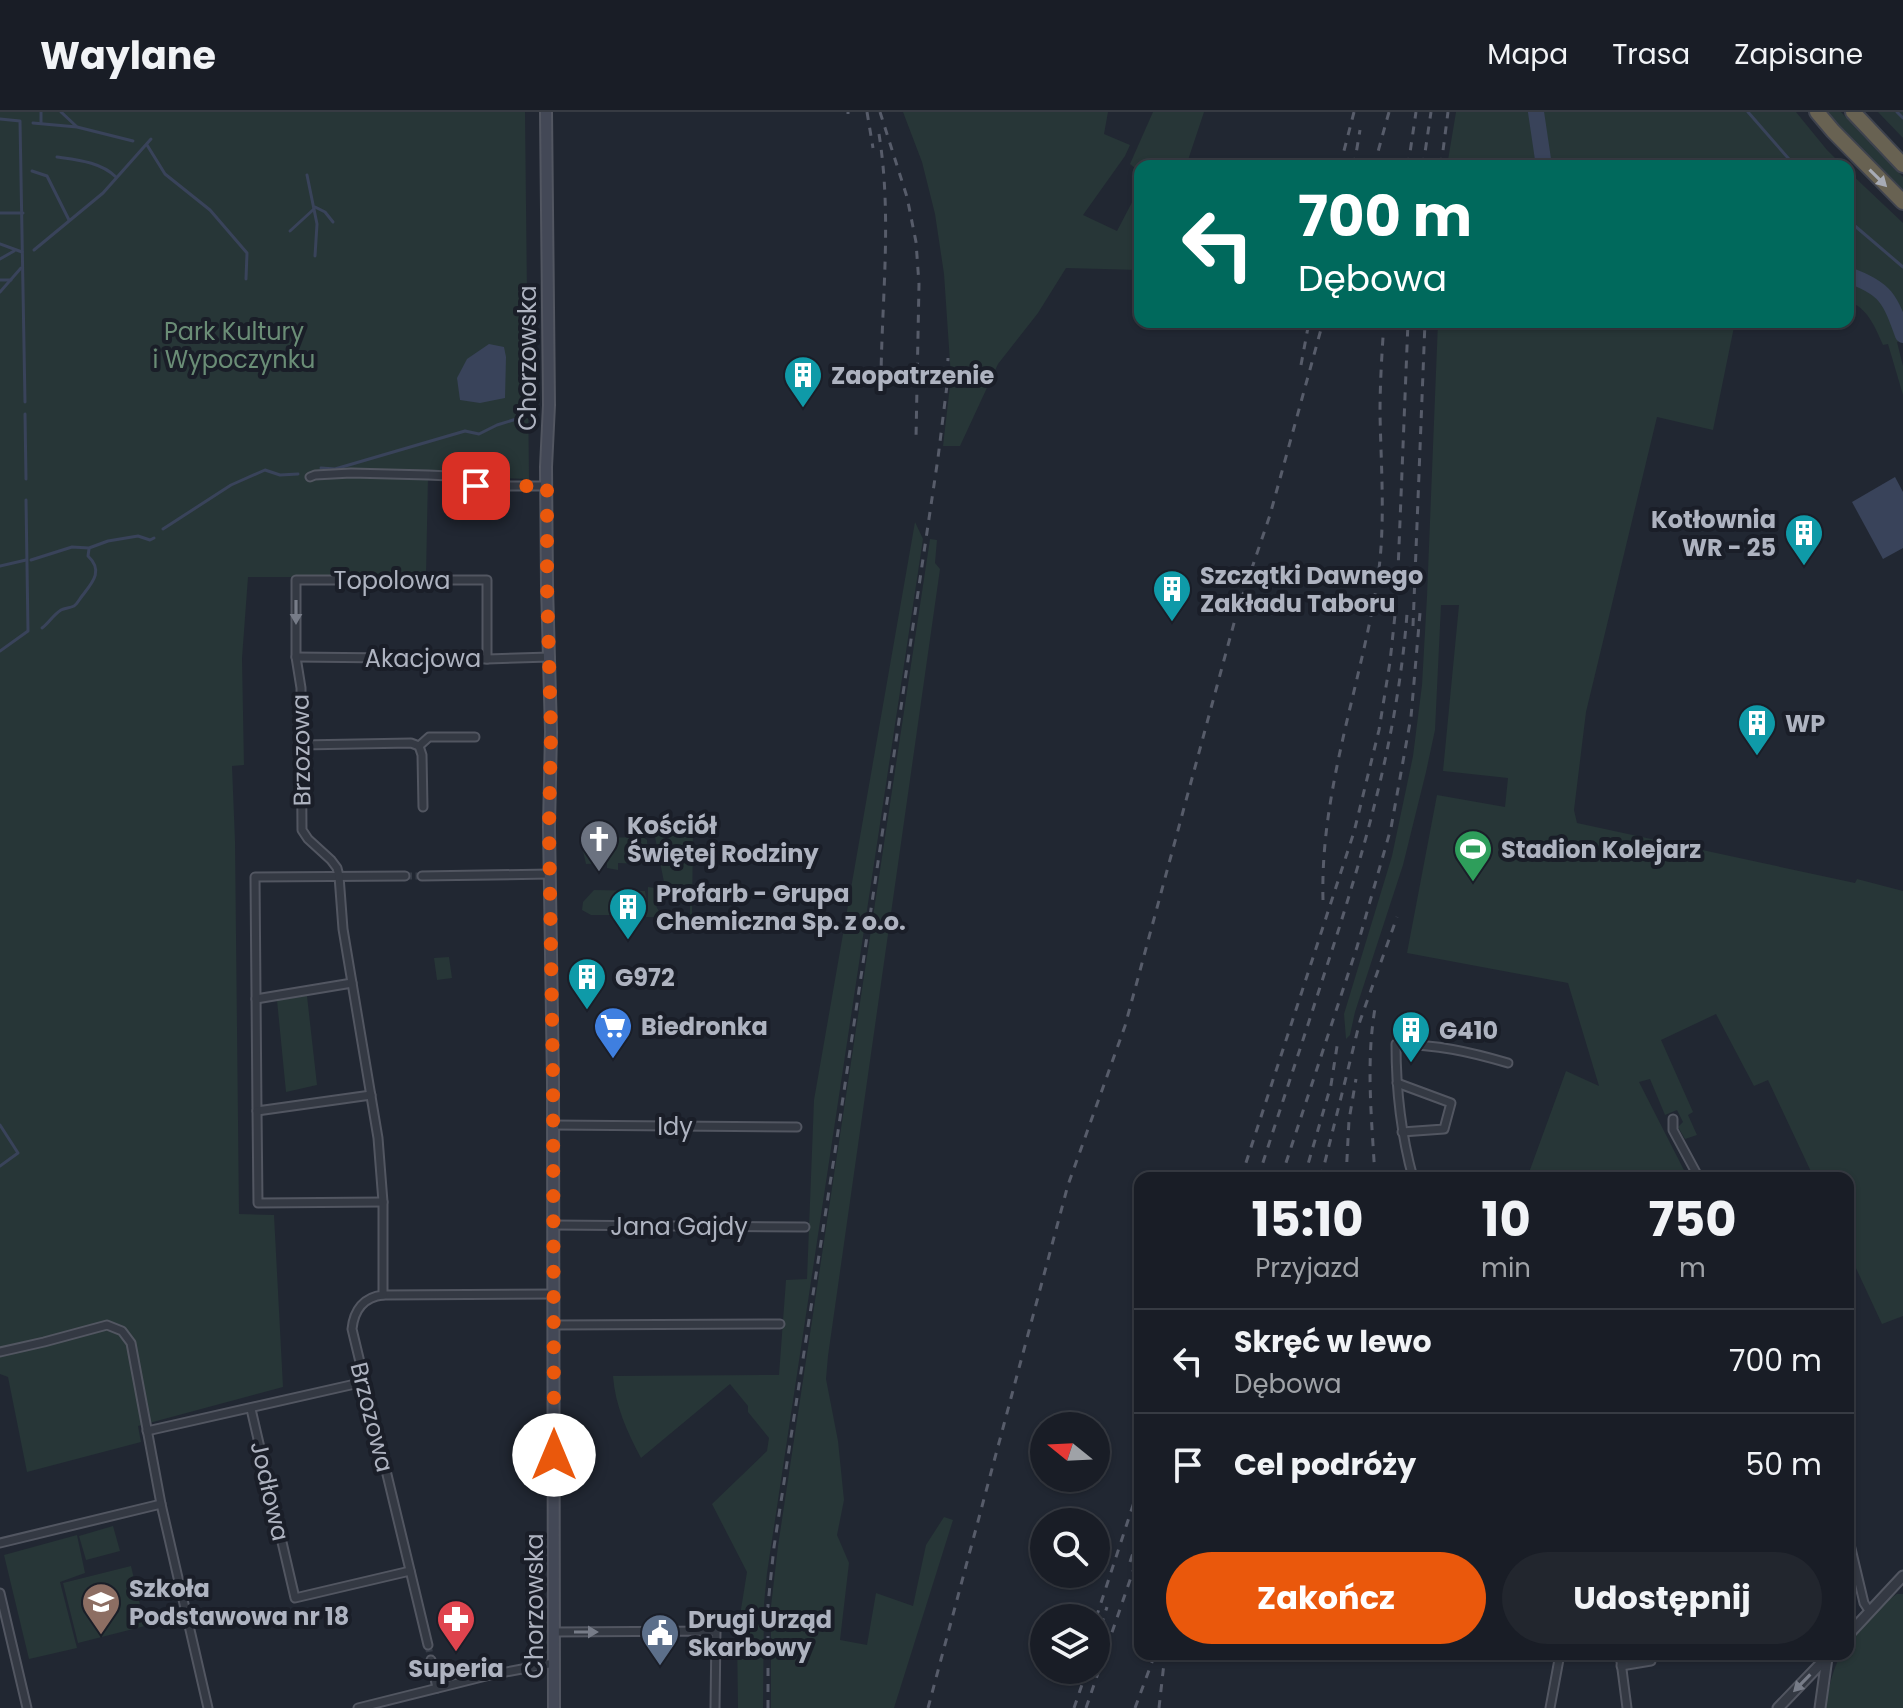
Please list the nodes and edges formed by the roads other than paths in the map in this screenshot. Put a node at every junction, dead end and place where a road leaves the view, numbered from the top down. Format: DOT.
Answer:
graph roads {
  1 [pos="546,112"];
  2 [pos="1817,112"];
  3 [pos="1853,112"];
  4 [pos="1903,165"];
  5 [pos="1903,202"];
  6 [pos="310,477"];
  7 [pos="547,486"];
  8 [pos="296,657"];
  9 [pos="550,657"];
  10 [pos="487,659"];
  11 [pos="475,737"];
  12 [pos="301,745"];
  13 [pos="419,746"];
  14 [pos="423,807"];
  15 [pos="550,874"];
  16 [pos="339,876"];
  17 [pos="405,876"];
  18 [pos="422,876"];
  19 [pos="352,983"];
  20 [pos="256,999"];
  21 [pos="1508,1063"];
  22 [pos="1397,1083"];
  23 [pos="371,1095"];
  24 [pos="257,1111"];
  25 [pos="1673,1119"];
  26 [pos="553,1125"];
  27 [pos="797,1127"];
  28 [pos="1402,1132"];
  29 [pos="1412,1172"];
  30 [pos="1696,1172"];
  31 [pos="383,1202"];
  32 [pos="554,1225"];
  33 [pos="805,1227"];
  34 [pos="554,1294"];
  35 [pos="383,1295"];
  36 [pos="780,1324"];
  37 [pos="554,1325"];
  38 [pos="0,1352"];
  39 [pos="364,1382"];
  40 [pos="251,1409"];
  41 [pos="147,1431"];
  42 [pos="161,1504"];
  43 [pos="0,1543"];
  44 [pos="1854,1561"];
  45 [pos="410,1571"];
  46 [pos="1903,1576"];
  47 [pos="1903,1585"];
  48 [pos="0,1593"];
  49 [pos="1887,1594"];
  50 [pos="1870,1612"];
  51 [pos="1854,1629"];
  52 [pos="554,1632"];
  53 [pos="428,1645"];
  54 [pos="431,1660"];
  55 [pos="1559,1660"];
  56 [pos="1620,1660"];
  57 [pos="1651,1660"];
  58 [pos="1822,1660"];
  59 [pos="1826,1660"];
  60 [pos="554,1663"];
  61 [pos="1621,1666"];
  62 [pos="437,1688"];
  63 [pos="27,1708"];
  64 [pos="208,1708"];
  65 [pos="358,1708"];
  66 [pos="554,1708"];
  67 [pos="715,1708"];
  68 [pos="1550,1708"];
  69 [pos="1627,1708"];
  70 [pos="1778,1708"];
  71 [pos="1820,1708"];
  1 -- 7 [label="main road, Chorzowska"];
  2 -- 5 [label="highway, one-way"];
  3 -- 4 [label="highway"];
  6 -- 7 [label="street"];
  7 -- 9 [label="main road, Chorzowska"];
  8 -- 10 [label="street, Akacjowa"];
  10 -- 8 [label="street, Topolowa, one-way"];
  8 -- 12 [label="street, Brzozowa"];
  9 -- 10 [label="street, Akacjowa"];
  9 -- 15 [label="main road, Chorzowska"];
  11 -- 13 [label="street"];
  12 -- 13 [label="street"];
  12 -- 16 [label="street, Brzozowa"];
  13 -- 14 [label="street"];
  15 -- 18 [label="street"];
  15 -- 26 [label="main road, Chorzowska"];
  16 -- 17 [label="street"];
  16 -- 19 [label="street"];
  16 -- 20 [label="street"];
  19 -- 20 [label="street"];
  19 -- 23 [label="street"];
  20 -- 24 [label="street"];
  21 -- 22 [label="street"];
  22 -- 28 [label="street"];
  22 -- 28 [label="street"];
  23 -- 24 [label="street"];
  23 -- 31 [label="street"];
  24 -- 31 [label="street"];
  25 -- 30 [label="street"];
  26 -- 27 [label="street, Idy"];
  26 -- 32 [label="main road, Chorzowska"];
  28 -- 29 [label="street"];
  31 -- 35 [label="street"];
  32 -- 33 [label="street, Jana Gajdy"];
  32 -- 34 [label="main road, Chorzowska"];
  34 -- 35 [label="street"];
  34 -- 37 [label="main road, Chorzowska"];
  35 -- 39 [label="street, Brzozowa"];
  36 -- 37 [label="street"];
  37 -- 52 [label="main road, Chorzowska"];
  38 -- 41 [label="street"];
  39 -- 40 [label="street, Jodłowa"];
  39 -- 45 [label="street, Brzozowa"];
  40 -- 41 [label="street, Jodłowa"];
  40 -- 45 [label="street, Jodłowa"];
  41 -- 42 [label="street"];
  42 -- 43 [label="street"];
  42 -- 64 [label="street"];
  44 -- 50 [label="street"];
  45 -- 53 [label="street, Brzozowa"];
  46 -- 49 [label="street"];
  47 -- 49 [label="street"];
  48 -- 63 [label="street"];
  49 -- 50 [label="street"];
  50 -- 51 [label="street"];
  52 -- 60 [label="main road, Chorzowska"];
  52 -- 67 [label="street, one-way"];
  54 -- 62 [label="street"];
  55 -- 68 [label="street"];
  56 -- 61 [label="street"];
  57 -- 61 [label="street"];
  58 -- 70 [label="street, one-way"];
  59 -- 71 [label="street"];
  60 -- 62 [label="street"];
  60 -- 66 [label="main road, Chorzowska"];
  61 -- 69 [label="street"];
  62 -- 65 [label="street"];
}
